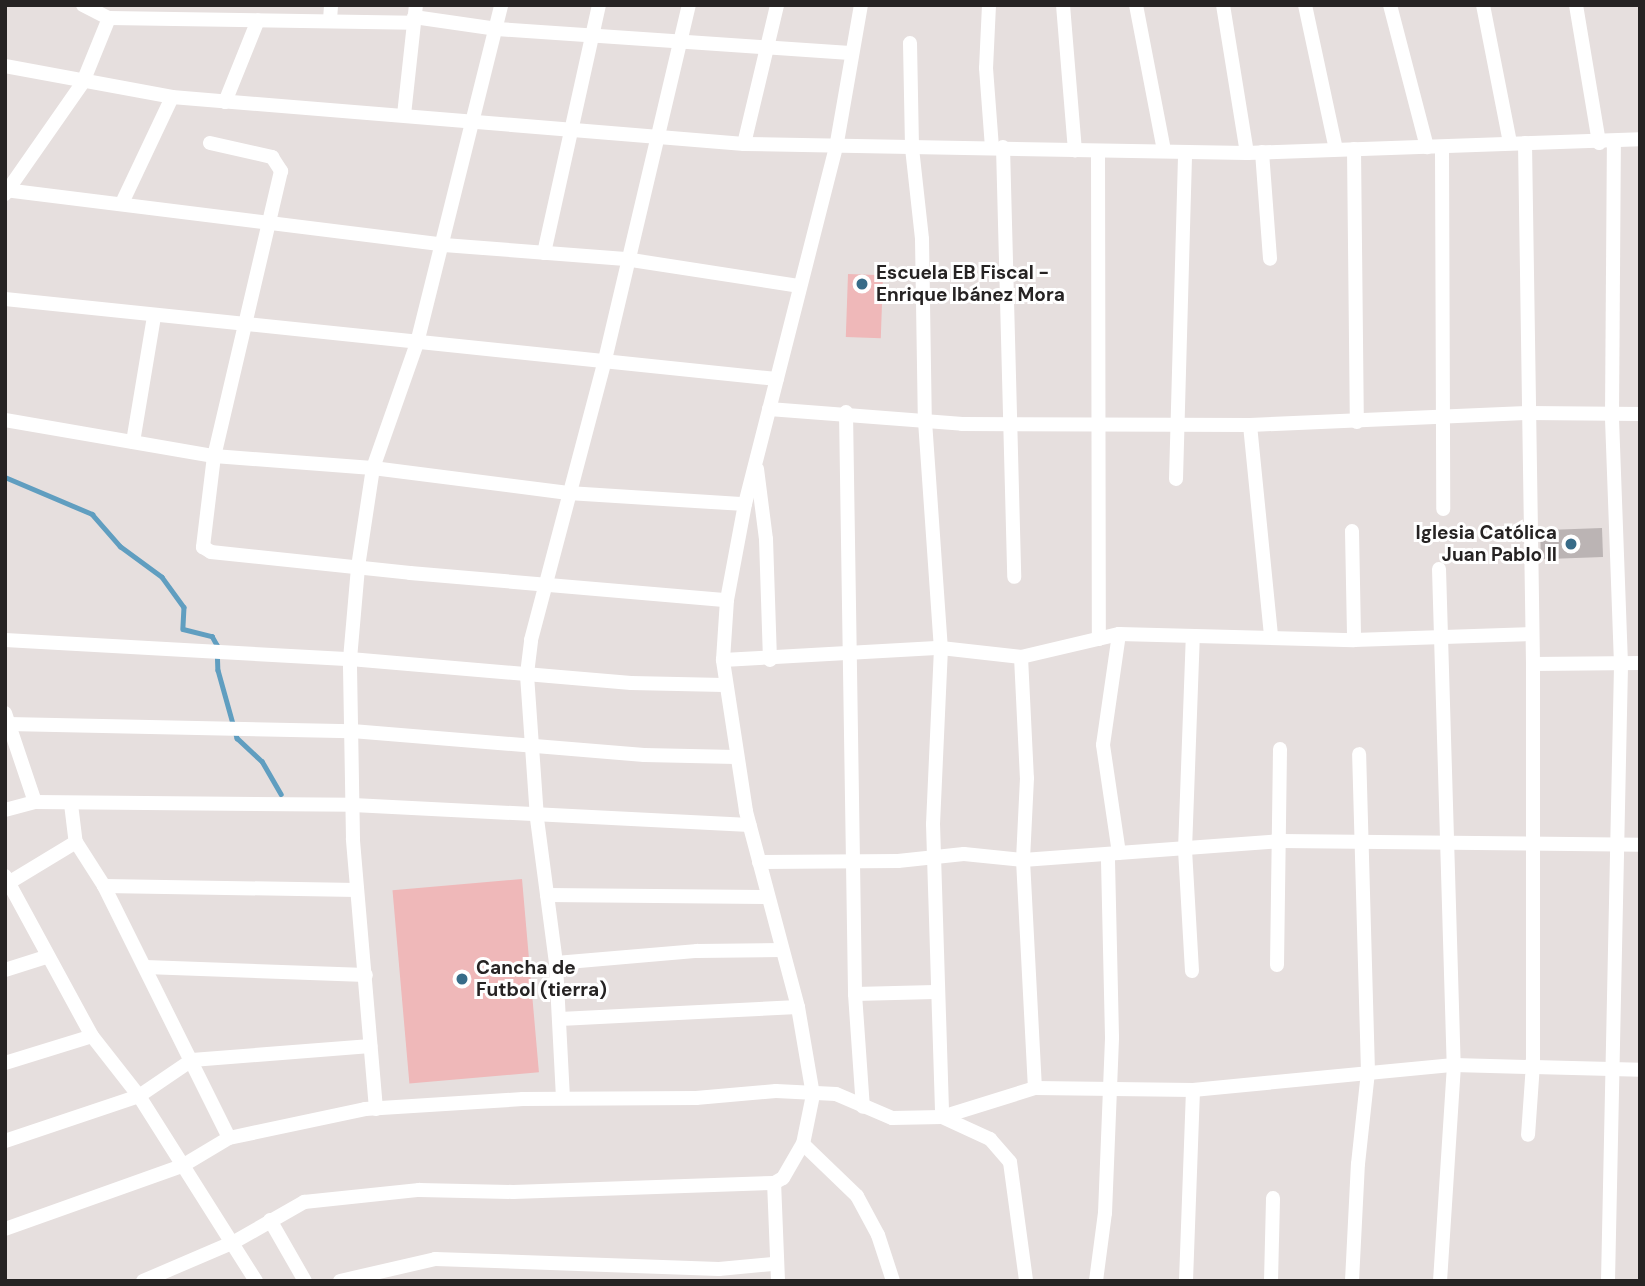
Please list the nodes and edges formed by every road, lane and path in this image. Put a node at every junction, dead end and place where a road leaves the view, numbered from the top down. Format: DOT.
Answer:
graph roads {
  1 [pos="83,5"];
  2 [pos="501,5"];
  3 [pos="599,5"];
  4 [pos="689,5"];
  5 [pos="777,5"];
  6 [pos="861,5"];
  7 [pos="989,5"];
  8 [pos="1063,5"];
  9 [pos="1136,5"];
  10 [pos="1223,5"];
  11 [pos="1306,5"];
  12 [pos="1390,5"];
  13 [pos="1483,5"];
  14 [pos="1576,5"];
  15 [pos="170,12"];
  16 [pos="330,12"];
  17 [pos="415,15"];
  18 [pos="109,18"];
  19 [pos="258,20"];
  20 [pos="497,29"];
  21 [pos="592,36"];
  22 [pos="680,40"];
  23 [pos="910,43"];
  24 [pos="768,46"];
  25 [pos="850,53"];
  26 [pos="5,65"];
  27 [pos="83,82"];
  28 [pos="172,97"];
  29 [pos="225,102"];
  30 [pos="404,114"];
  31 [pos="472,123"];
  32 [pos="572,133"];
  33 [pos="656,137"];
  34 [pos="1640,139"];
  35 [pos="1517,142"];
  36 [pos="210,143"];
  37 [pos="1607,143"];
  38 [pos="744,144"];
  39 [pos="997,147"];
  40 [pos="1435,147"];
  41 [pos="836,148"];
  42 [pos="912,148"];
  43 [pos="1336,149"];
  44 [pos="1354,149"];
  45 [pos="1164,150"];
  46 [pos="1075,151"];
  47 [pos="1098,151"];
  48 [pos="1185,152"];
  49 [pos="1262,152"];
  50 [pos="1247,153"];
  51 [pos="6,192"];
  52 [pos="122,203"];
  53 [pos="270,225"];
  54 [pos="444,245"];
  55 [pos="544,253"];
  56 [pos="625,259"];
  57 [pos="1270,259"];
  58 [pos="800,286"];
  59 [pos="5,299"];
  60 [pos="154,317"];
  61 [pos="246,325"];
  62 [pos="417,343"];
  63 [pos="604,364"];
  64 [pos="777,379"];
  65 [pos="769,409"];
  66 [pos="846,412"];
  67 [pos="1529,413"];
  68 [pos="1640,414"];
  69 [pos="1612,415"];
  70 [pos="1441,419"];
  71 [pos="5,420"];
  72 [pos="925,421"];
  73 [pos="1100,421"];
  74 [pos="1175,422"];
  75 [pos="1357,422"];
  76 [pos="1010,424"];
  77 [pos="1250,425"];
  78 [pos="133,442"];
  79 [pos="214,456"];
  80 [pos="757,464"];
  81 [pos="373,468"];
  82 [pos="1176,479"];
  83 [pos="568,493"];
  84 [pos="745,504"];
  85 [pos="1443,509"];
  86 [pos="1352,531"];
  87 [pos="358,567"];
  88 [pos="1439,569"];
  89 [pos="1014,578"];
  90 [pos="545,585"];
  91 [pos="727,600"];
  92 [pos="1119,634"];
  93 [pos="1532,634"];
  94 [pos="1194,636"];
  95 [pos="1270,637"];
  96 [pos="1099,639"];
  97 [pos="5,640"];
  98 [pos="1354,640"];
  99 [pos="1443,640"];
  100 [pos="941,648"];
  101 [pos="852,652"];
  102 [pos="1021,657"];
  103 [pos="350,659"];
  104 [pos="723,660"];
  105 [pos="770,660"];
  106 [pos="1640,663"];
  107 [pos="1533,664"];
  108 [pos="1621,664"];
  109 [pos="527,674"];
  110 [pos="724,685"];
  111 [pos="6,719"];
  112 [pos="352,732"];
  113 [pos="531,746"];
  114 [pos="1280,749"];
  115 [pos="1359,754"];
  116 [pos="736,757"];
  117 [pos="35,802"];
  118 [pos="71,804"];
  119 [pos="353,805"];
  120 [pos="5,810"];
  121 [pos="537,818"];
  122 [pos="750,825"];
  123 [pos="1280,841"];
  124 [pos="76,842"];
  125 [pos="1363,843"];
  126 [pos="1446,844"];
  127 [pos="1620,844"];
  128 [pos="1640,845"];
  129 [pos="1534,846"];
  130 [pos="1185,850"];
  131 [pos="1114,854"];
  132 [pos="933,859"];
  133 [pos="1023,860"];
  134 [pos="855,861"];
  135 [pos="759,862"];
  136 [pos="7,882"];
  137 [pos="104,886"];
  138 [pos="357,890"];
  139 [pos="547,895"];
  140 [pos="768,897"];
  141 [pos="782,950"];
  142 [pos="46,957"];
  143 [pos="556,963"];
  144 [pos="1277,965"];
  145 [pos="145,967"];
  146 [pos="5,970"];
  147 [pos="1192,971"];
  148 [pos="366,975"];
  149 [pos="935,992"];
  150 [pos="855,994"];
  151 [pos="798,1007"];
  152 [pos="560,1018"];
  153 [pos="92,1036"];
  154 [pos="370,1046"];
  155 [pos="192,1060"];
  156 [pos="5,1063"];
  157 [pos="1533,1064"];
  158 [pos="1454,1065"];
  159 [pos="1612,1067"];
  160 [pos="1640,1070"];
  161 [pos="1368,1072"];
  162 [pos="1107,1087"];
  163 [pos="1035,1088"];
  164 [pos="1193,1090"];
  165 [pos="139,1096"];
  166 [pos="814,1096"];
  167 [pos="563,1098"];
  168 [pos="863,1107"];
  169 [pos="376,1109"];
  170 [pos="942,1117"];
  171 [pos="1528,1135"];
  172 [pos="229,1138"];
  173 [pos="5,1140"];
  174 [pos="803,1143"];
  175 [pos="182,1166"];
  176 [pos="774,1183"];
  177 [pos="1273,1198"];
  178 [pos="270,1220"];
  179 [pos="5,1229"];
  180 [pos="234,1242"];
  181 [pos="774,1264"];
  182 [pos="143,1281"];
  183 [pos="256,1281"];
  184 [pos="305,1281"];
  185 [pos="340,1281"];
  186 [pos="778,1281"];
  187 [pos="893,1281"];
  188 [pos="1026,1281"];
  189 [pos="1096,1281"];
  190 [pos="1186,1281"];
  191 [pos="1271,1281"];
  192 [pos="1352,1281"];
  193 [pos="1440,1281"];
  194 [pos="1608,1281"];
  1 -- 18 [label="street"];
  2 -- 20 [label="street"];
  3 -- 21 [label="street"];
  4 -- 22 [label="street"];
  5 -- 24 [label="street"];
  6 -- 25 [label="street"];
  7 -- 39 [label="street"];
  8 -- 46 [label="street"];
  9 -- 45 [label="street"];
  10 -- 50 [label="street"];
  11 -- 43 [label="street"];
  12 -- 40 [label="street"];
  13 -- 35 [label="street"];
  14 -- 37 [label="street"];
  15 -- 18 [label="street"];
  15 -- 19 [label="street"];
  16 -- 17 [label="street"];
  16 -- 19 [label="street"];
  17 -- 20 [label="street"];
  17 -- 30 [label="street"];
  18 -- 27 [label="street"];
  19 -- 29 [label="street"];
  20 -- 21 [label="street"];
  20 -- 31 [label="street"];
  21 -- 22 [label="street"];
  21 -- 32 [label="street"];
  22 -- 24 [label="street"];
  22 -- 33 [label="street"];
  23 -- 42 [label="street"];
  24 -- 25 [label="street"];
  24 -- 38 [label="street"];
  25 -- 41 [label="street"];
  26 -- 27 [label="street"];
  27 -- 28 [label="street"];
  27 -- 51 [label="street"];
  28 -- 29 [label="street"];
  28 -- 52 [label="street"];
  29 -- 30 [label="street"];
  30 -- 31 [label="street"];
  31 -- 32 [label="street"];
  31 -- 54 [label="street"];
  32 -- 33 [label="street"];
  32 -- 55 [label="street"];
  33 -- 38 [label="street"];
  33 -- 56 [label="street"];
  34 -- 37 [label="street"];
  35 -- 37 [label="street"];
  35 -- 40 [label="street"];
  35 -- 67 [label="street"];
  36 -- 53 [label="street"];
  37 -- 69 [label="street"];
  38 -- 41 [label="street"];
  39 -- 42 [label="street"];
  39 -- 46 [label="street"];
  39 -- 76 [label="street"];
  40 -- 44 [label="street"];
  40 -- 70 [label="street"];
  41 -- 42 [label="street"];
  41 -- 58 [label="street"];
  42 -- 72 [label="street"];
  43 -- 44 [label="street"];
  43 -- 49 [label="street"];
  44 -- 75 [label="street"];
  45 -- 47 [label="street"];
  45 -- 48 [label="street"];
  46 -- 47 [label="street"];
  47 -- 73 [label="street"];
  48 -- 50 [label="street"];
  48 -- 74 [label="street"];
  49 -- 50 [label="street"];
  49 -- 57 [label="street"];
  51 -- 52 [label="street"];
  52 -- 53 [label="street"];
  53 -- 54 [label="street"];
  53 -- 61 [label="street"];
  54 -- 55 [label="street"];
  54 -- 62 [label="street"];
  55 -- 56 [label="street"];
  56 -- 58 [label="street"];
  56 -- 63 [label="street"];
  58 -- 64 [label="street"];
  59 -- 60 [label="street"];
  60 -- 61 [label="street"];
  60 -- 78 [label="street"];
  61 -- 62 [label="street"];
  61 -- 79 [label="street"];
  62 -- 63 [label="street"];
  62 -- 81 [label="street"];
  63 -- 64 [label="street"];
  63 -- 83 [label="street"];
  64 -- 65 [label="street"];
  65 -- 66 [label="street"];
  65 -- 80 [label="street"];
  66 -- 72 [label="street"];
  66 -- 101 [label="street"];
  67 -- 69 [label="street"];
  67 -- 70 [label="street"];
  67 -- 93 [label="street"];
  68 -- 69 [label="street"];
  69 -- 108 [label="street"];
  70 -- 75 [label="street"];
  70 -- 85 [label="street"];
  71 -- 78 [label="street"];
  72 -- 76 [label="street"];
  72 -- 100 [label="street"];
  73 -- 74 [label="street"];
  73 -- 76 [label="street"];
  73 -- 96 [label="street"];
  74 -- 77 [label="street"];
  74 -- 82 [label="street"];
  75 -- 77 [label="street"];
  76 -- 89 [label="street"];
  77 -- 95 [label="street"];
  78 -- 79 [label="street"];
  79 -- 81 [label="street"];
  79 -- 87 [label="street"];
  80 -- 84 [label="street"];
  80 -- 105 [label="street"];
  81 -- 83 [label="street"];
  81 -- 87 [label="street"];
  83 -- 84 [label="street"];
  83 -- 90 [label="street"];
  84 -- 91 [label="street"];
  86 -- 98 [label="street"];
  87 -- 90 [label="street"];
  87 -- 103 [label="street"];
  88 -- 99 [label="street"];
  90 -- 91 [label="street"];
  90 -- 109 [label="street"];
  91 -- 104 [label="street"];
  92 -- 94 [label="street"];
  92 -- 96 [label="street"];
  92 -- 131 [label="street"];
  93 -- 99 [label="street"];
  93 -- 107 [label="street"];
  94 -- 95 [label="street"];
  94 -- 130 [label="street"];
  95 -- 98 [label="street"];
  96 -- 102 [label="street"];
  97 -- 103 [label="street"];
  98 -- 99 [label="street"];
  99 -- 126 [label="street"];
  100 -- 101 [label="street"];
  100 -- 102 [label="street"];
  100 -- 132 [label="street"];
  101 -- 105 [label="street"];
  101 -- 134 [label="street"];
  102 -- 133 [label="street"];
  103 -- 109 [label="street"];
  103 -- 112 [label="street"];
  104 -- 105 [label="street"];
  104 -- 110 [label="street"];
  106 -- 108 [label="street"];
  107 -- 108 [label="street"];
  107 -- 129 [label="street"];
  108 -- 127 [label="street"];
  109 -- 110 [label="street"];
  109 -- 113 [label="street"];
  110 -- 116 [label="street"];
  111 -- 112 [label="street"];
  111 -- 117 [label="street"];
  112 -- 113 [label="street"];
  112 -- 119 [label="street"];
  113 -- 116 [label="street"];
  113 -- 121 [label="street"];
  114 -- 123 [label="street"];
  115 -- 125 [label="street"];
  116 -- 122 [label="street"];
  117 -- 118 [label="street"];
  117 -- 120 [label="street"];
  118 -- 119 [label="street"];
  118 -- 124 [label="street"];
  119 -- 121 [label="street"];
  119 -- 138 [label="street"];
  121 -- 122 [label="street"];
  121 -- 139 [label="street"];
  122 -- 135 [label="street"];
  123 -- 125 [label="street"];
  123 -- 130 [label="street"];
  123 -- 144 [label="street"];
  124 -- 136 [label="street"];
  124 -- 137 [label="street"];
  125 -- 126 [label="street"];
  125 -- 161 [label="street"];
  126 -- 129 [label="street"];
  126 -- 158 [label="street"];
  127 -- 128 [label="street"];
  127 -- 129 [label="street"];
  127 -- 159 [label="street"];
  129 -- 157 [label="street"];
  130 -- 131 [label="street"];
  130 -- 147 [label="street"];
  131 -- 133 [label="street"];
  131 -- 162 [label="street"];
  132 -- 133 [label="street"];
  132 -- 134 [label="street"];
  132 -- 149 [label="street"];
  133 -- 163 [label="street"];
  134 -- 135 [label="street"];
  134 -- 150 [label="street"];
  135 -- 140 [label="street"];
  136 -- 142 [label="street"];
  137 -- 138 [label="street"];
  137 -- 145 [label="street"];
  138 -- 148 [label="street"];
  139 -- 140 [label="street"];
  139 -- 143 [label="street"];
  140 -- 141 [label="street"];
  141 -- 143 [label="street"];
  141 -- 151 [label="street"];
  142 -- 146 [label="street"];
  142 -- 153 [label="street"];
  143 -- 152 [label="street"];
  145 -- 148 [label="street"];
  145 -- 155 [label="street"];
  148 -- 154 [label="street"];
  149 -- 150 [label="street"];
  149 -- 170 [label="street"];
  150 -- 168 [label="street"];
  151 -- 152 [label="street"];
  151 -- 166 [label="street"];
  152 -- 167 [label="street"];
  153 -- 156 [label="street"];
  153 -- 165 [label="street"];
  154 -- 155 [label="street"];
  154 -- 169 [label="street"];
  155 -- 165 [label="street"];
  155 -- 172 [label="street"];
  157 -- 158 [label="street"];
  157 -- 159 [label="street"];
  157 -- 171 [label="street"];
  158 -- 161 [label="street"];
  158 -- 193 [label="street"];
  159 -- 160 [label="street"];
  159 -- 194 [label="street"];
  161 -- 164 [label="street"];
  161 -- 192 [label="street"];
  162 -- 163 [label="street"];
  162 -- 164 [label="street"];
  162 -- 189 [label="street"];
  163 -- 170 [label="street"];
  164 -- 190 [label="street"];
  165 -- 173 [label="street"];
  165 -- 175 [label="street"];
  166 -- 167 [label="street"];
  166 -- 168 [label="street"];
  166 -- 174 [label="street"];
  167 -- 169 [label="street"];
  168 -- 170 [label="street"];
  169 -- 172 [label="street"];
  170 -- 188 [label="street"];
  172 -- 175 [label="street"];
  174 -- 176 [label="street"];
  174 -- 187 [label="street"];
  175 -- 179 [label="street"];
  175 -- 180 [label="street"];
  176 -- 178 [label="street"];
  176 -- 181 [label="street"];
  177 -- 191 [label="street"];
  178 -- 180 [label="street"];
  178 -- 184 [label="street"];
  180 -- 182 [label="street"];
  180 -- 183 [label="street"];
  181 -- 185 [label="street"];
  181 -- 186 [label="street"];
}
